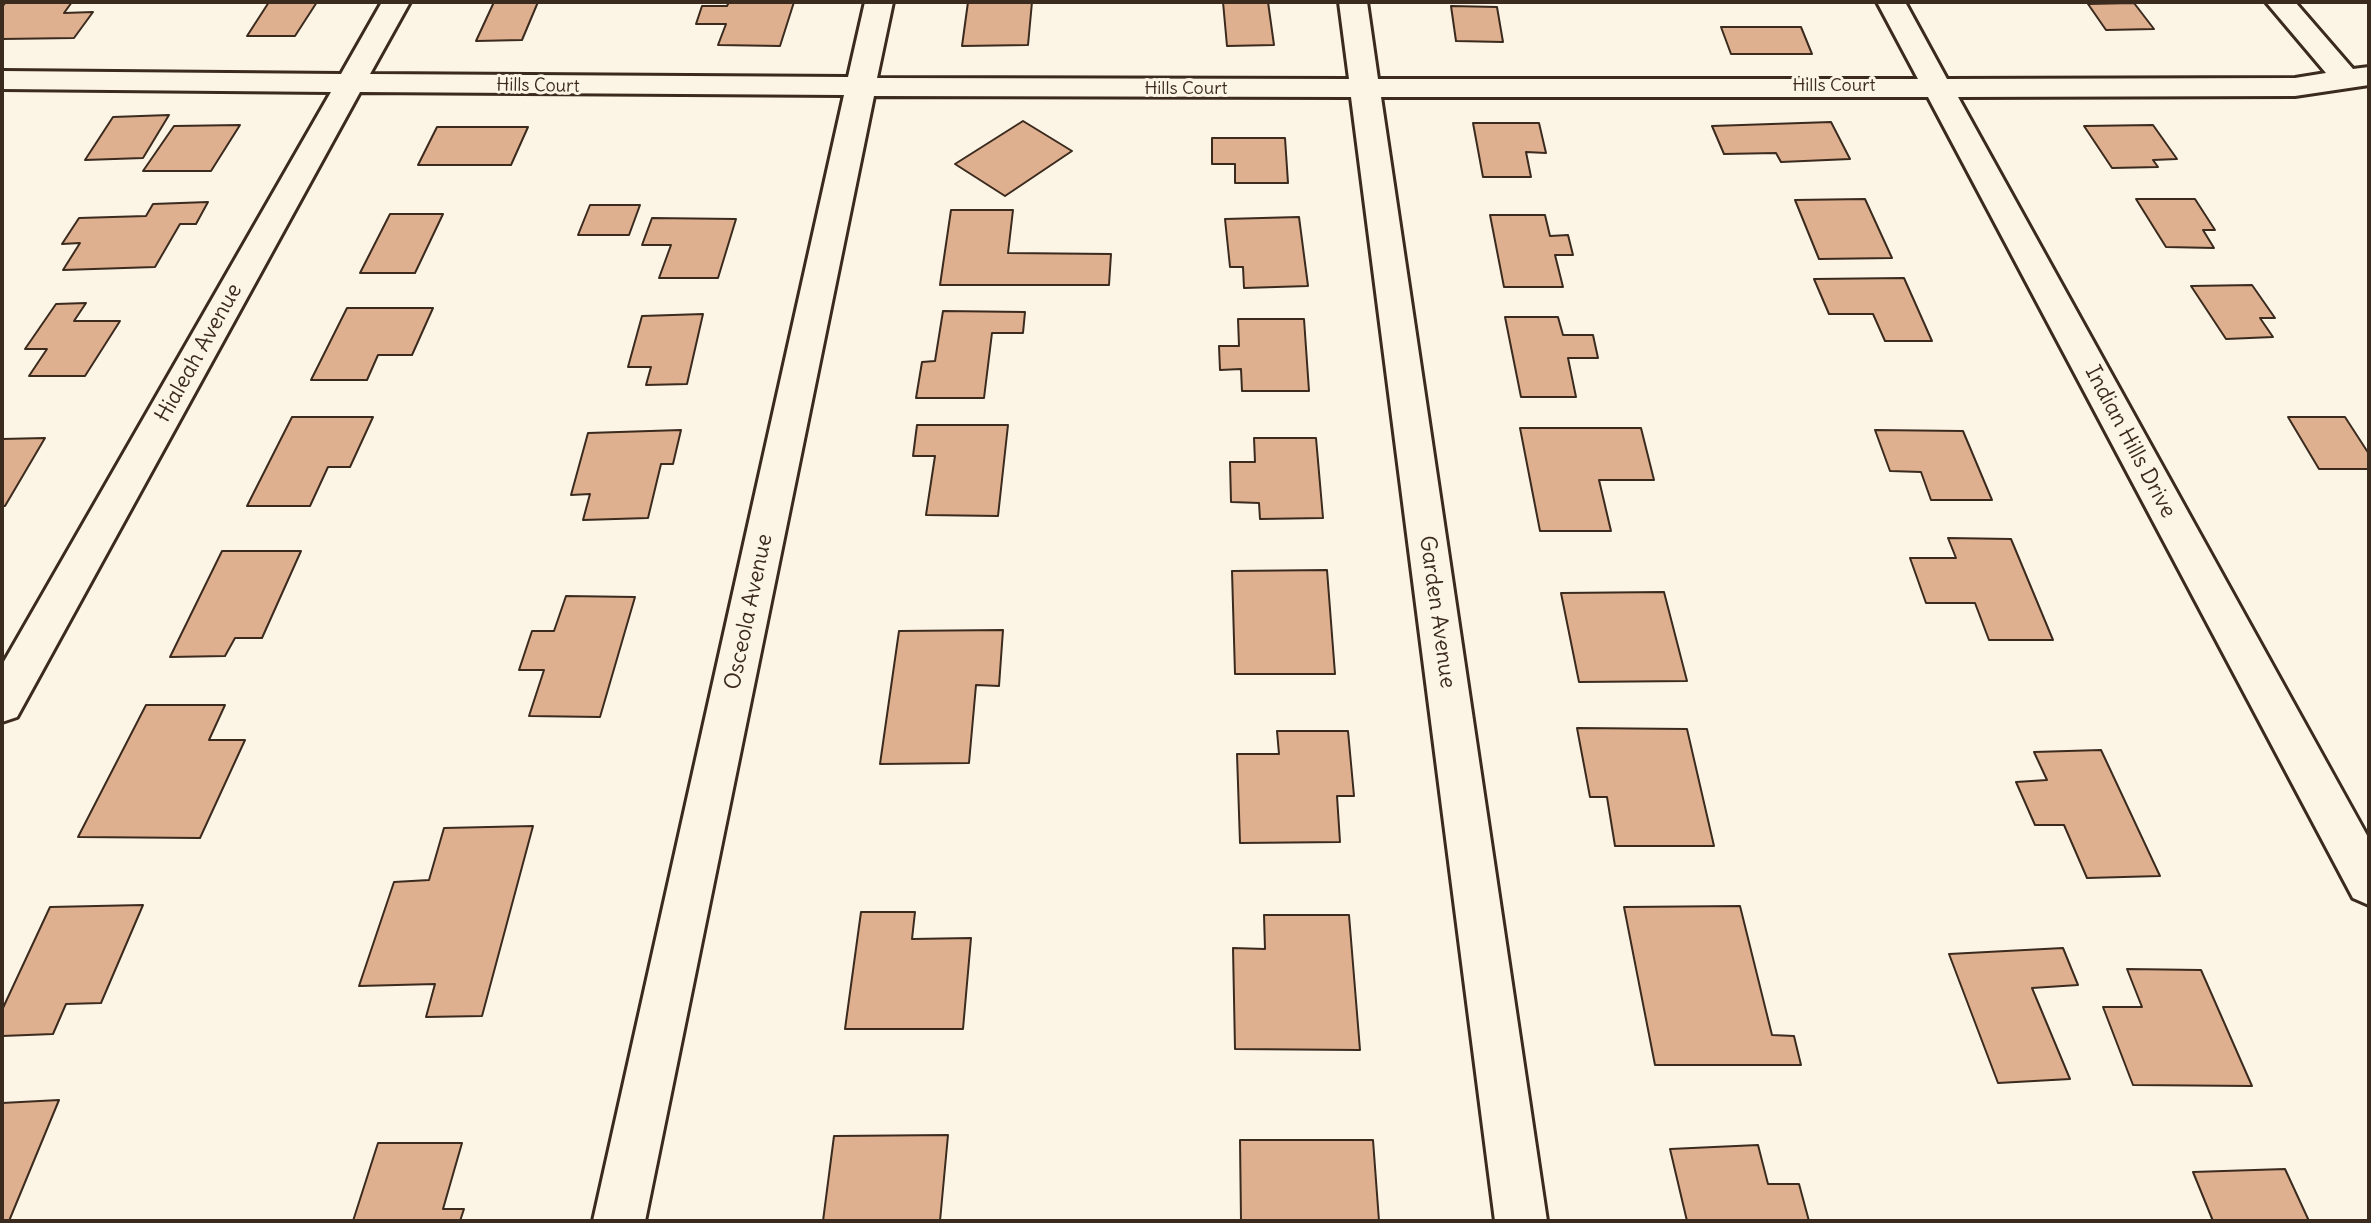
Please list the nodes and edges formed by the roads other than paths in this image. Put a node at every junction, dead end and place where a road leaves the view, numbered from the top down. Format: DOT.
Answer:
graph roads {
  1 [pos="396,2"];
  2 [pos="879,2"];
  3 [pos="1353,2"];
  4 [pos="1891,2"];
  5 [pos="2280,2"];
  6 [pos="2357,77"];
  7 [pos="2,80"];
  8 [pos="350,84"];
  9 [pos="1937,85"];
  10 [pos="861,89"];
  11 [pos="1365,89"];
  12 [pos="2,704"];
  13 [pos="2369,883"];
  14 [pos="619,1221"];
  15 [pos="1521,1221"];
  1 -- 8 [label="street, Hialeah Avenue"];
  2 -- 10 [label="street, Osceola Avenue"];
  3 -- 11 [label="street, Garden Avenue"];
  4 -- 9 [label="street, Indian Hills Drive"];
  5 -- 6 [label="street"];
  6 -- 9 [label="street, Hills Court"];
  7 -- 8 [label="street, Hills Court"];
  8 -- 10 [label="street, Hills Court"];
  8 -- 12 [label="street, Hialeah Avenue"];
  9 -- 11 [label="street, Hills Court"];
  9 -- 13 [label="street, Indian Hills Drive"];
  10 -- 11 [label="street, Hills Court"];
  10 -- 14 [label="street, Osceola Avenue"];
  11 -- 15 [label="street, Garden Avenue"];
}
